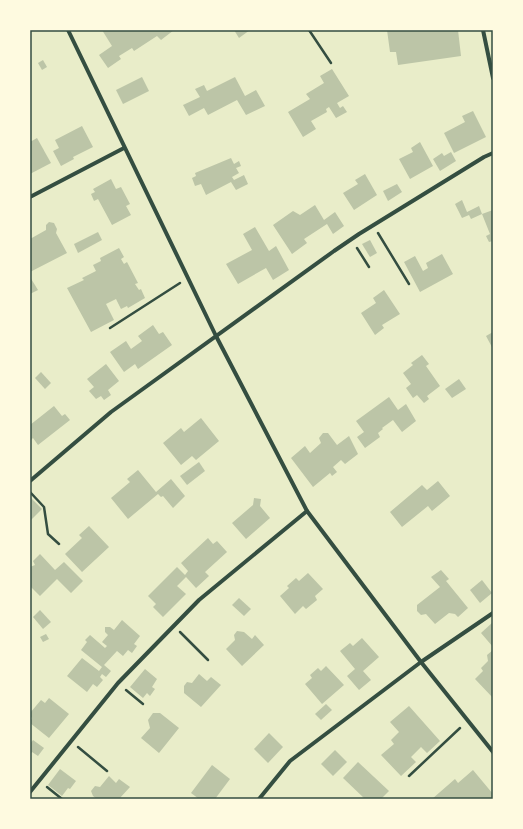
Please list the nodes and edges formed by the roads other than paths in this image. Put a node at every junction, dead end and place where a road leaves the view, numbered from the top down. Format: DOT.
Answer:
graph roads {
  1 [pos="68,30"];
  2 [pos="483,30"];
  3 [pos="493,78"];
  4 [pos="124,148"];
  5 [pos="493,153"];
  6 [pos="30,197"];
  7 [pos="216,336"];
  8 [pos="30,481"];
  9 [pos="307,511"];
  10 [pos="493,613"];
  11 [pos="421,662"];
  12 [pos="493,752"];
  13 [pos="30,792"];
  14 [pos="258,799"];
  1 -- 4 [label="street"];
  2 -- 3 [label="street"];
  4 -- 6 [label="street"];
  4 -- 7 [label="street"];
  5 -- 7 [label="street"];
  7 -- 8 [label="street"];
  7 -- 9 [label="street"];
  9 -- 11 [label="street"];
  9 -- 13 [label="street"];
  10 -- 11 [label="street"];
  11 -- 12 [label="street"];
  11 -- 14 [label="street"];
}
